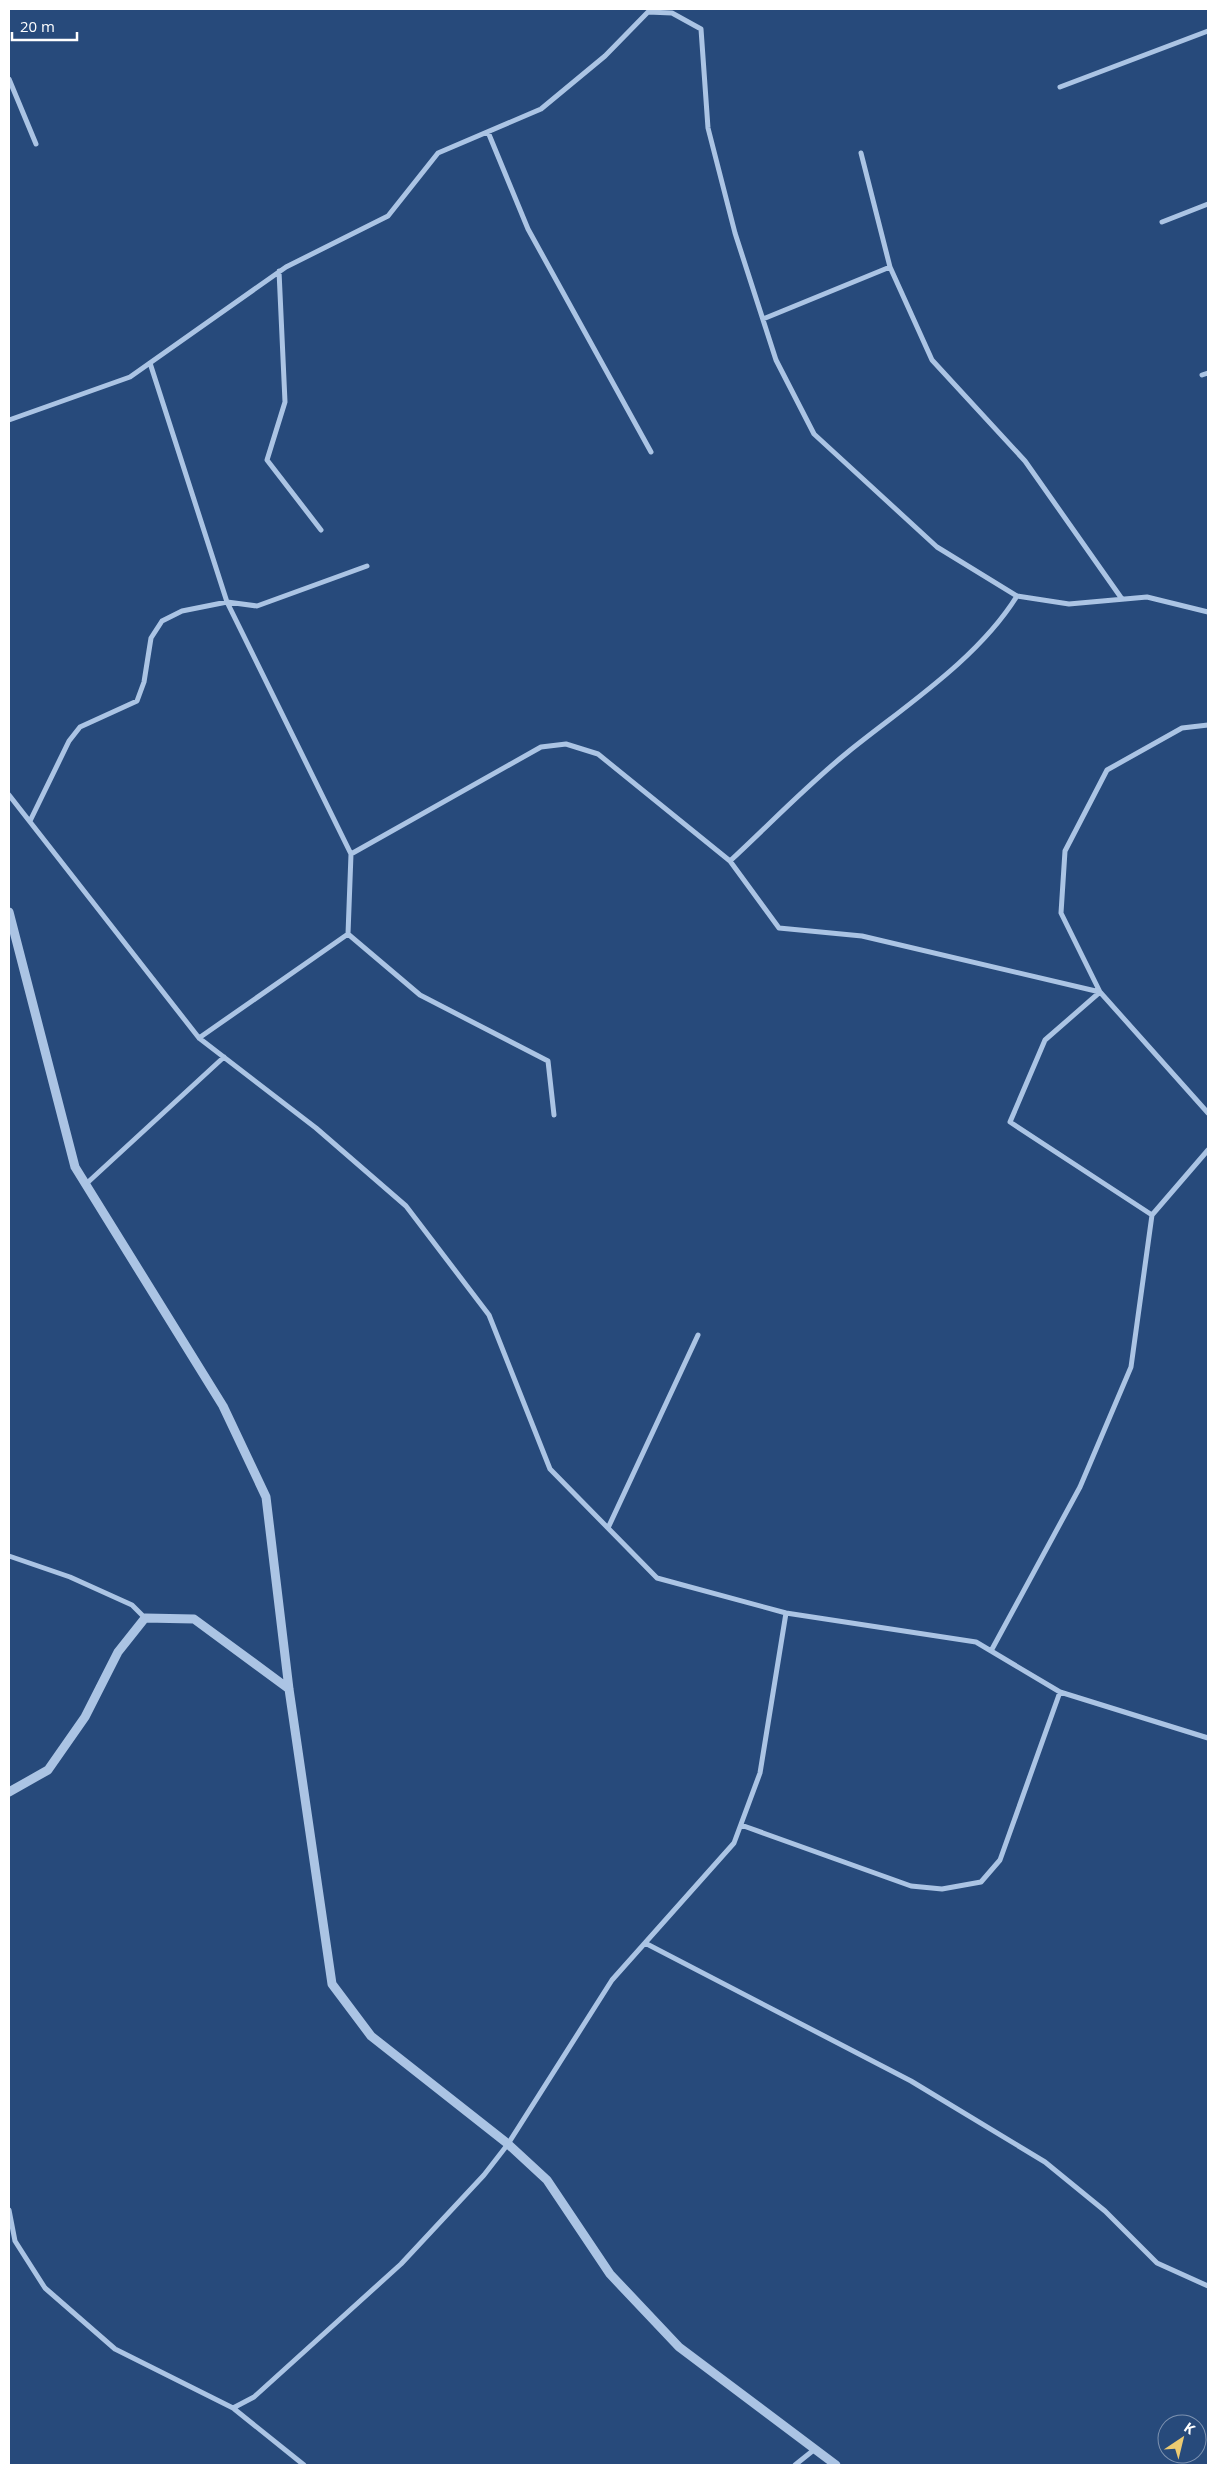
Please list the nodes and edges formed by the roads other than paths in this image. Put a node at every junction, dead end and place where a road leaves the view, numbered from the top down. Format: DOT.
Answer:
graph roads {
  1 [pos="648,10"];
  2 [pos="1208,31"];
  3 [pos="9,79"];
  4 [pos="1060,86"];
  5 [pos="488,132"];
  6 [pos="36,144"];
  7 [pos="861,153"];
  8 [pos="1208,204"];
  9 [pos="1162,222"];
  10 [pos="890,267"];
  11 [pos="279,271"];
  12 [pos="763,320"];
  13 [pos="150,363"];
  14 [pos="1208,373"];
  15 [pos="1202,375"];
  16 [pos="9,420"];
  17 [pos="651,452"];
  18 [pos="322,530"];
  19 [pos="367,566"];
  20 [pos="1017,596"];
  21 [pos="1122,599"];
  22 [pos="227,602"];
  23 [pos="1208,612"];
  24 [pos="1208,725"];
  25 [pos="9,795"];
  26 [pos="30,821"];
  27 [pos="351,854"];
  28 [pos="730,861"];
  29 [pos="9,912"];
  30 [pos="348,934"];
  31 [pos="1100,992"];
  32 [pos="198,1038"];
  33 [pos="224,1057"];
  34 [pos="1208,1113"];
  35 [pos="554,1115"];
  36 [pos="1208,1150"];
  37 [pos="86,1184"];
  38 [pos="1152,1215"];
  39 [pos="698,1335"];
  40 [pos="608,1528"];
  41 [pos="9,1556"];
  42 [pos="786,1613"];
  43 [pos="145,1618"];
  44 [pos="991,1650"];
  45 [pos="289,1689"];
  46 [pos="1060,1692"];
  47 [pos="1208,1738"];
  48 [pos="9,1792"];
  49 [pos="741,1825"];
  50 [pos="645,1943"];
  51 [pos="508,2144"];
  52 [pos="9,2210"];
  53 [pos="1208,2286"];
  54 [pos="232,2408"];
  55 [pos="815,2450"];
  56 [pos="304,2465"];
  57 [pos="795,2465"];
  58 [pos="836,2465"];
  1 -- 5 [label="street"];
  1 -- 12 [label="street"];
  2 -- 4 [label="street"];
  3 -- 6 [label="street"];
  5 -- 11 [label="street"];
  5 -- 17 [label="street"];
  7 -- 10 [label="street"];
  8 -- 9 [label="street"];
  10 -- 12 [label="street"];
  10 -- 21 [label="street"];
  11 -- 13 [label="street"];
  11 -- 18 [label="street"];
  12 -- 20 [label="street"];
  13 -- 16 [label="street"];
  13 -- 22 [label="street"];
  14 -- 15 [label="street"];
  19 -- 22 [label="street"];
  20 -- 21 [label="street"];
  20 -- 28 [label="street"];
  21 -- 23 [label="street"];
  22 -- 26 [label="street"];
  22 -- 27 [label="street"];
  24 -- 31 [label="street"];
  25 -- 26 [label="street"];
  26 -- 32 [label="street"];
  27 -- 28 [label="street"];
  27 -- 30 [label="street"];
  28 -- 31 [label="street"];
  29 -- 37 [label="street"];
  30 -- 32 [label="street"];
  30 -- 35 [label="street"];
  31 -- 34 [label="street"];
  31 -- 38 [label="street"];
  32 -- 33 [label="street"];
  33 -- 37 [label="street"];
  33 -- 40 [label="street"];
  36 -- 38 [label="street"];
  37 -- 45 [label="street"];
  38 -- 44 [label="street"];
  39 -- 40 [label="street"];
  40 -- 42 [label="street"];
  41 -- 43 [label="street"];
  42 -- 44 [label="street"];
  42 -- 49 [label="street"];
  43 -- 45 [label="street"];
  43 -- 48 [label="street"];
  44 -- 46 [label="street"];
  45 -- 51 [label="street"];
  46 -- 47 [label="street"];
  46 -- 49 [label="street"];
  49 -- 50 [label="street"];
  50 -- 51 [label="street"];
  50 -- 53 [label="street"];
  51 -- 54 [label="street"];
  51 -- 55 [label="street"];
  52 -- 54 [label="street"];
  54 -- 56 [label="street"];
  55 -- 57 [label="street"];
  55 -- 58 [label="street"];
}
